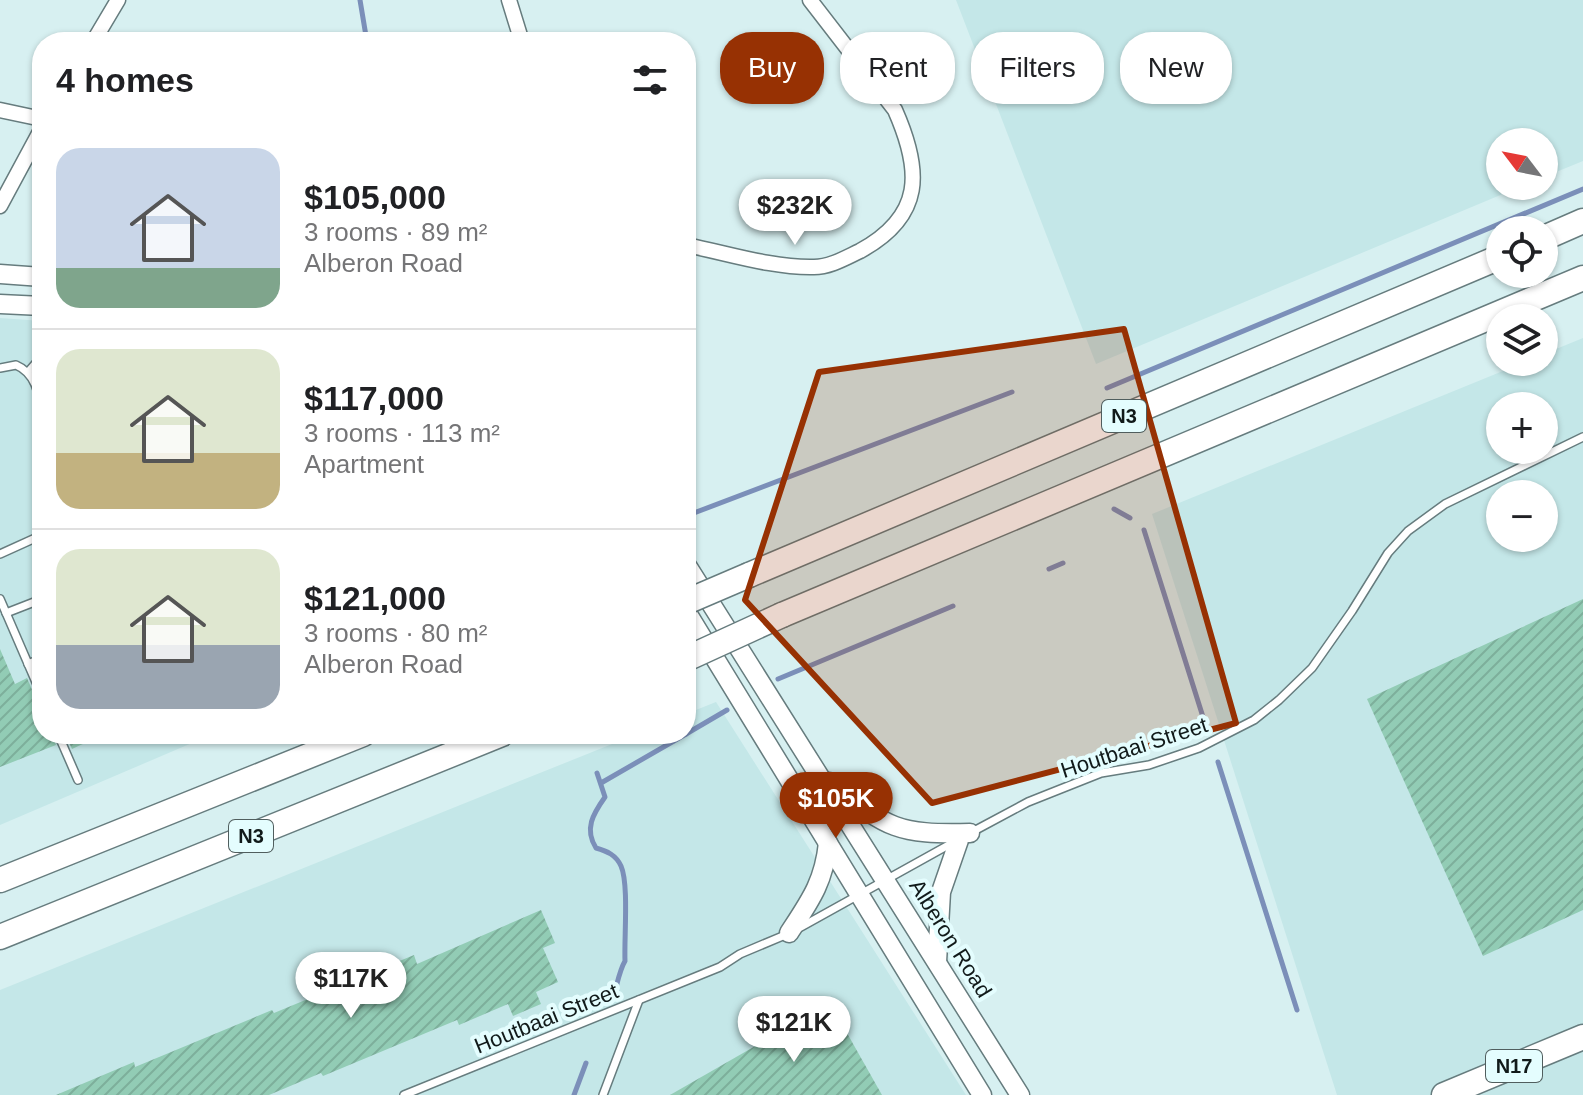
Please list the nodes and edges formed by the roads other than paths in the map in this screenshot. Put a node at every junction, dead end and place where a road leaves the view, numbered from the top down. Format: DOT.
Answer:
graph roads {
  1 [pos="118,0"];
  2 [pos="509,0"];
  3 [pos="810,0"];
  4 [pos="99,32"];
  5 [pos="519,32"];
  6 [pos="0,110"];
  7 [pos="32,117"];
  8 [pos="32,147"];
  9 [pos="0,206"];
  10 [pos="1583,221"];
  11 [pos="1558,232"];
  12 [pos="696,248"];
  13 [pos="1486,263"];
  14 [pos="0,274"];
  15 [pos="32,276"];
  16 [pos="1583,278"];
  17 [pos="0,304"];
  18 [pos="32,306"];
  19 [pos="32,367"];
  20 [pos="0,368"];
  21 [pos="28,372"];
  22 [pos="32,380"];
  23 [pos="1583,437"];
  24 [pos="32,540"];
  25 [pos="0,554"];
  26 [pos="696,580"];
  27 [pos="696,598"];
  28 [pos="0,599"];
  29 [pos="32,603"];
  30 [pos="6,613"];
  31 [pos="696,627"];
  32 [pos="696,654"];
  33 [pos="32,662"];
  34 [pos="28,664"];
  35 [pos="32,673"];
  36 [pos="62,744"];
  37 [pos="338,744"];
  38 [pos="477,744"];
  39 [pos="817,773"];
  40 [pos="78,780"];
  41 [pos="964,836"];
  42 [pos="828,843"];
  43 [pos="886,879"];
  44 [pos="0,880"];
  45 [pos="858,895"];
  46 [pos="789,933"];
  47 [pos="0,937"];
  48 [pos="937,963"];
  49 [pos="639,1000"];
  50 [pos="1583,1037"];
  51 [pos="404,1095"];
  52 [pos="603,1095"];
  53 [pos="982,1095"];
  54 [pos="1020,1095"];
  55 [pos="1444,1095"];
  1 -- 4 [label="street"];
  2 -- 5 [label="street"];
  3 -- 12 [label="street"];
  6 -- 7 [label="street"];
  8 -- 9 [label="street"];
  10 -- 11 [label="highway"];
  13 -- 27 [label="highway, N3, bridge"];
  14 -- 15 [label="main road"];
  16 -- 32 [label="highway, N3, bridge"];
  17 -- 18 [label="main road"];
  19 -- 21 [label="lane"];
  20 -- 21 [label="lane"];
  21 -- 22 [label="lane"];
  23 -- 41 [label="lane, Houtbaai Street"];
  24 -- 25 [label="lane"];
  26 -- 39 [label="main road, Alberon Road"];
  28 -- 30 [label="lane"];
  29 -- 30 [label="lane"];
  30 -- 34 [label="lane"];
  31 -- 42 [label="main road"];
  33 -- 34 [label="lane"];
  34 -- 35 [label="lane"];
  36 -- 40 [label="lane"];
  37 -- 44 [label="highway, N3"];
  38 -- 47 [label="highway, N3"];
  39 -- 41 [label="main road"];
  39 -- 43 [label="main road, Alberon Road"];
  41 -- 43 [label="lane, Houtbaai Street"];
  41 -- 48 [label="main road"];
  42 -- 45 [label="main road"];
  42 -- 46 [label="main road"];
  43 -- 45 [label="lane, Houtbaai Street"];
  43 -- 48 [label="main road, Alberon Road"];
  45 -- 46 [label="lane, Houtbaai Street"];
  45 -- 53 [label="main road"];
  46 -- 49 [label="lane, Houtbaai Street"];
  48 -- 54 [label="main road, Alberon Road"];
  49 -- 51 [label="lane, Houtbaai Street"];
  49 -- 52 [label="lane"];
  50 -- 55 [label="highway, N17"];
}
